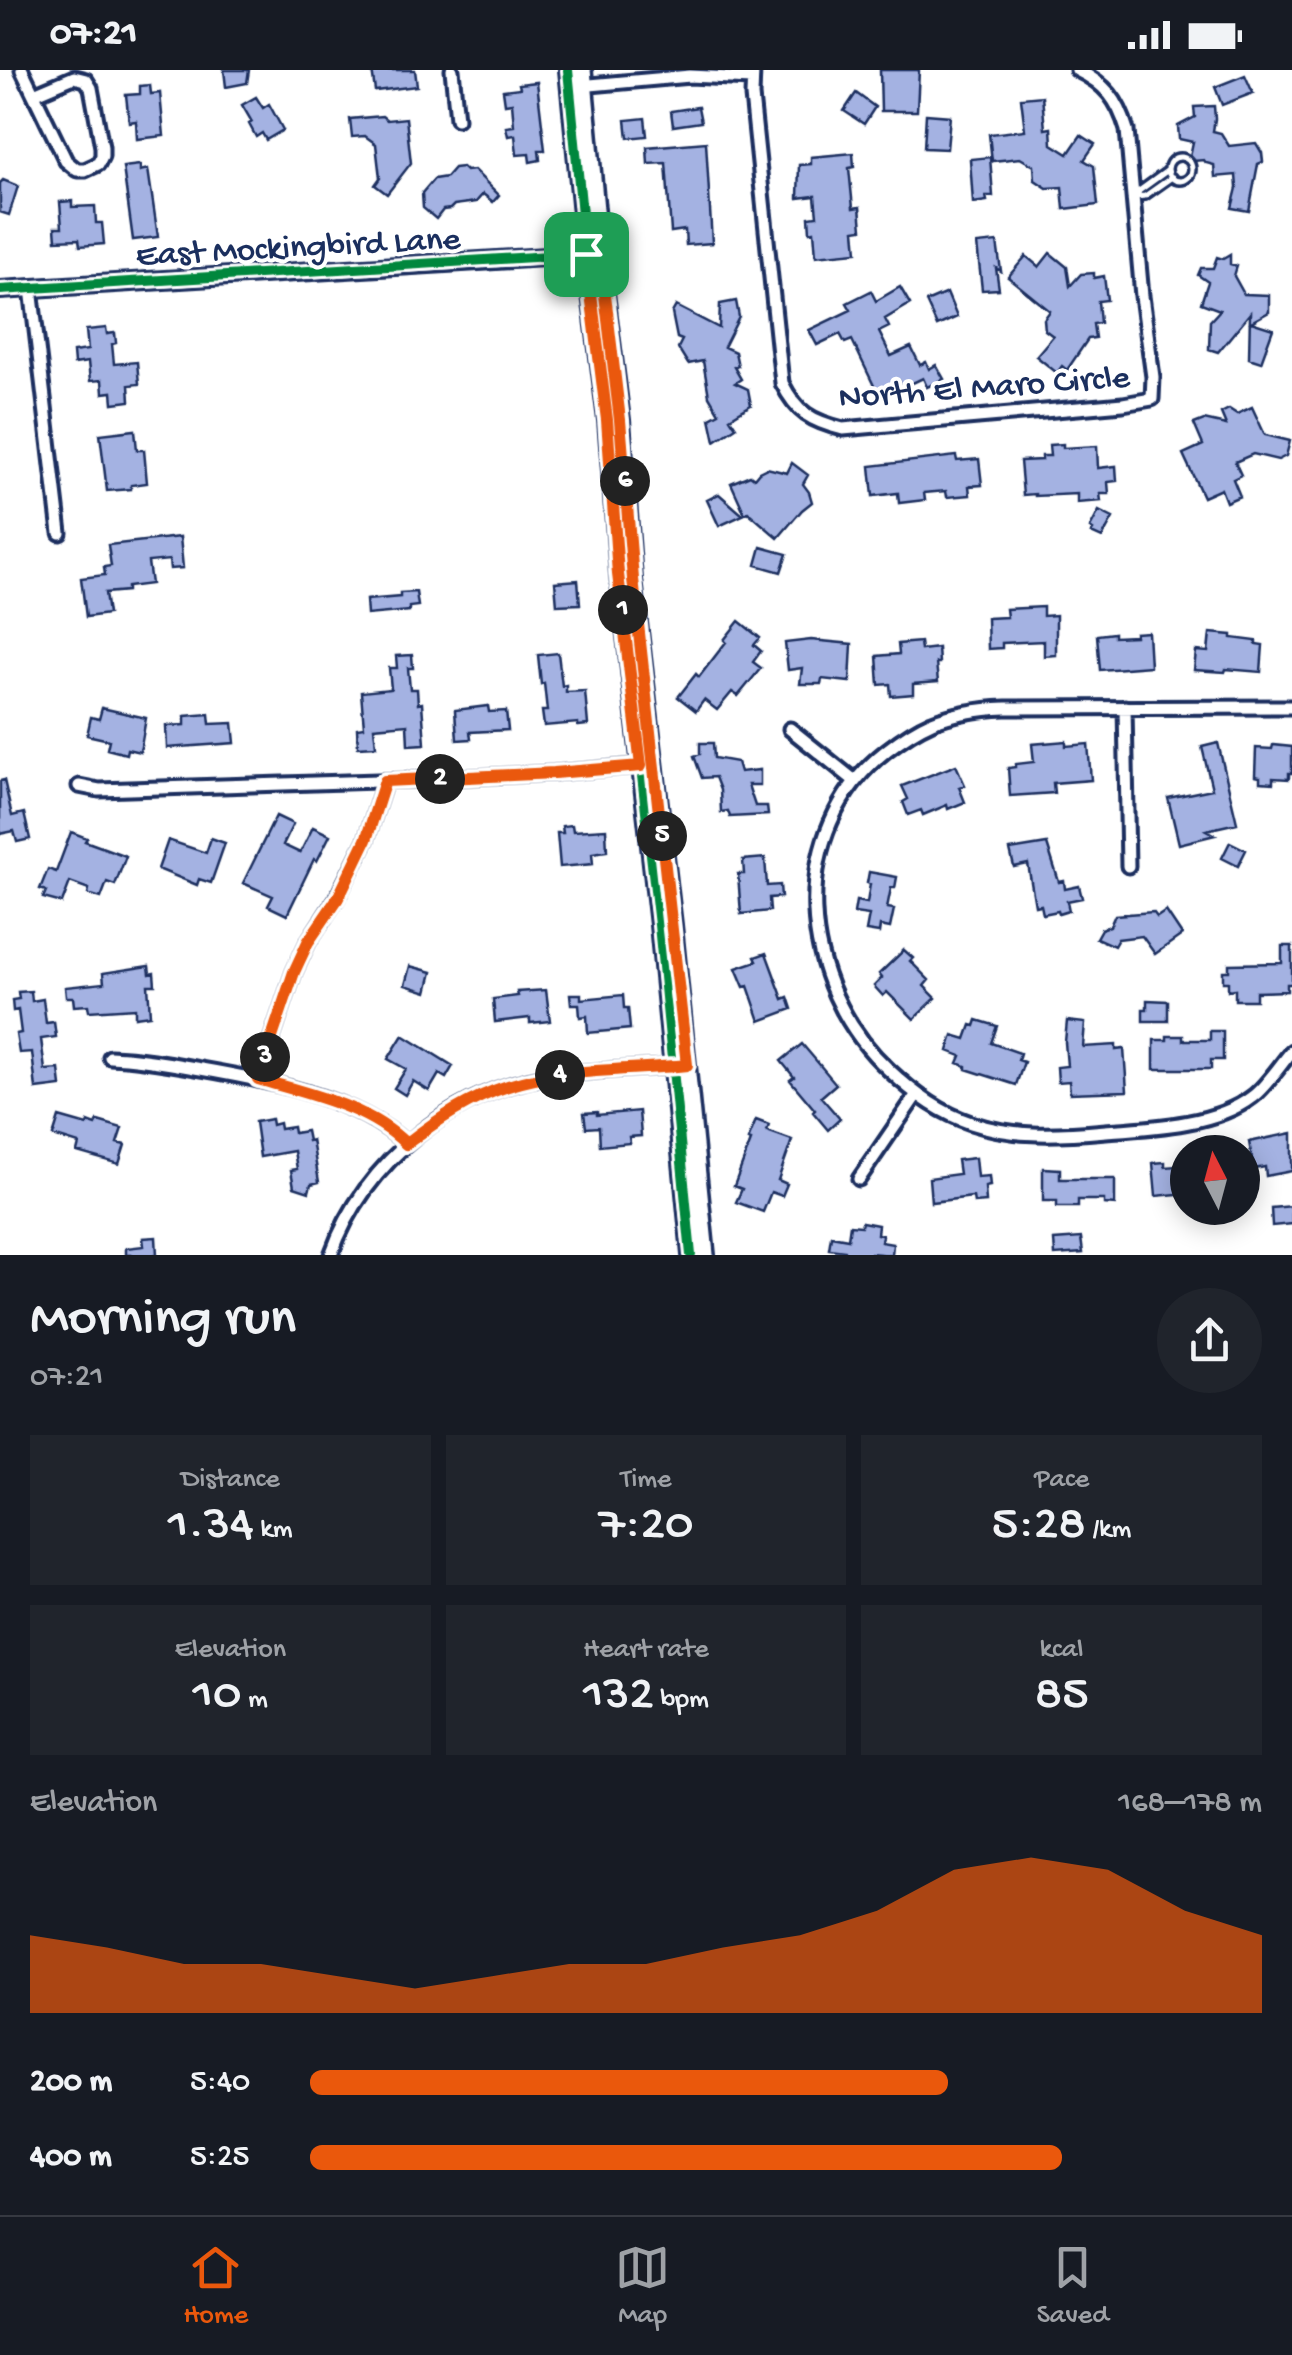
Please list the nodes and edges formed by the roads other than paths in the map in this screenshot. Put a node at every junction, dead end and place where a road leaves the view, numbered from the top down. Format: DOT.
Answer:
graph roads {
  1 [pos="22,70"];
  2 [pos="452,70"];
  3 [pos="1077,70"];
  4 [pos="752,75"];
  5 [pos="576,76"];
  6 [pos="34,94"];
  7 [pos="457,119"];
  8 [pos="1170,174"];
  9 [pos="1135,198"];
  10 [pos="593,254"];
  11 [pos="32,288"];
  12 [pos="0,290"];
  13 [pos="60,533"];
  14 [pos="1125,707"];
  15 [pos="1292,708"];
  16 [pos="790,730"];
  17 [pos="647,765"];
  18 [pos="855,780"];
  19 [pos="385,781"];
  20 [pos="79,786"];
  21 [pos="1128,866"];
  22 [pos="1292,1052"];
  23 [pos="110,1057"];
  24 [pos="680,1066"];
  25 [pos="258,1079"];
  26 [pos="918,1094"];
  27 [pos="406,1144"];
  28 [pos="859,1179"];
  29 [pos="330,1255"];
  30 [pos="691,1255"];
  31 [pos="706,1255"];
  1 -- 6 [label="street"];
  2 -- 7 [label="street"];
  3 -- 9 [label="street, North El Maro Circle"];
  4 -- 5 [label="street"];
  4 -- 9 [label="street, North El Maro Circle"];
  5 -- 10 [label="street"];
  6 -- 6 [label="street"];
  8 -- 8 [label="lane"];
  8 -- 9 [label="lane"];
  10 -- 11 [label="street, East Mockingbird Lane"];
  10 -- 17 [label="street"];
  11 -- 12 [label="street, East Mockingbird Lane"];
  11 -- 13 [label="street"];
  14 -- 15 [label="street"];
  14 -- 18 [label="street"];
  14 -- 21 [label="street"];
  16 -- 18 [label="street"];
  17 -- 19 [label="street"];
  17 -- 24 [label="street"];
  18 -- 26 [label="street"];
  19 -- 20 [label="street"];
  19 -- 25 [label="street"];
  22 -- 26 [label="street"];
  23 -- 25 [label="street"];
  24 -- 27 [label="street"];
  24 -- 30 [label="street"];
  24 -- 31 [label="street"];
  25 -- 27 [label="street"];
  26 -- 28 [label="street"];
  27 -- 29 [label="street"];
}
